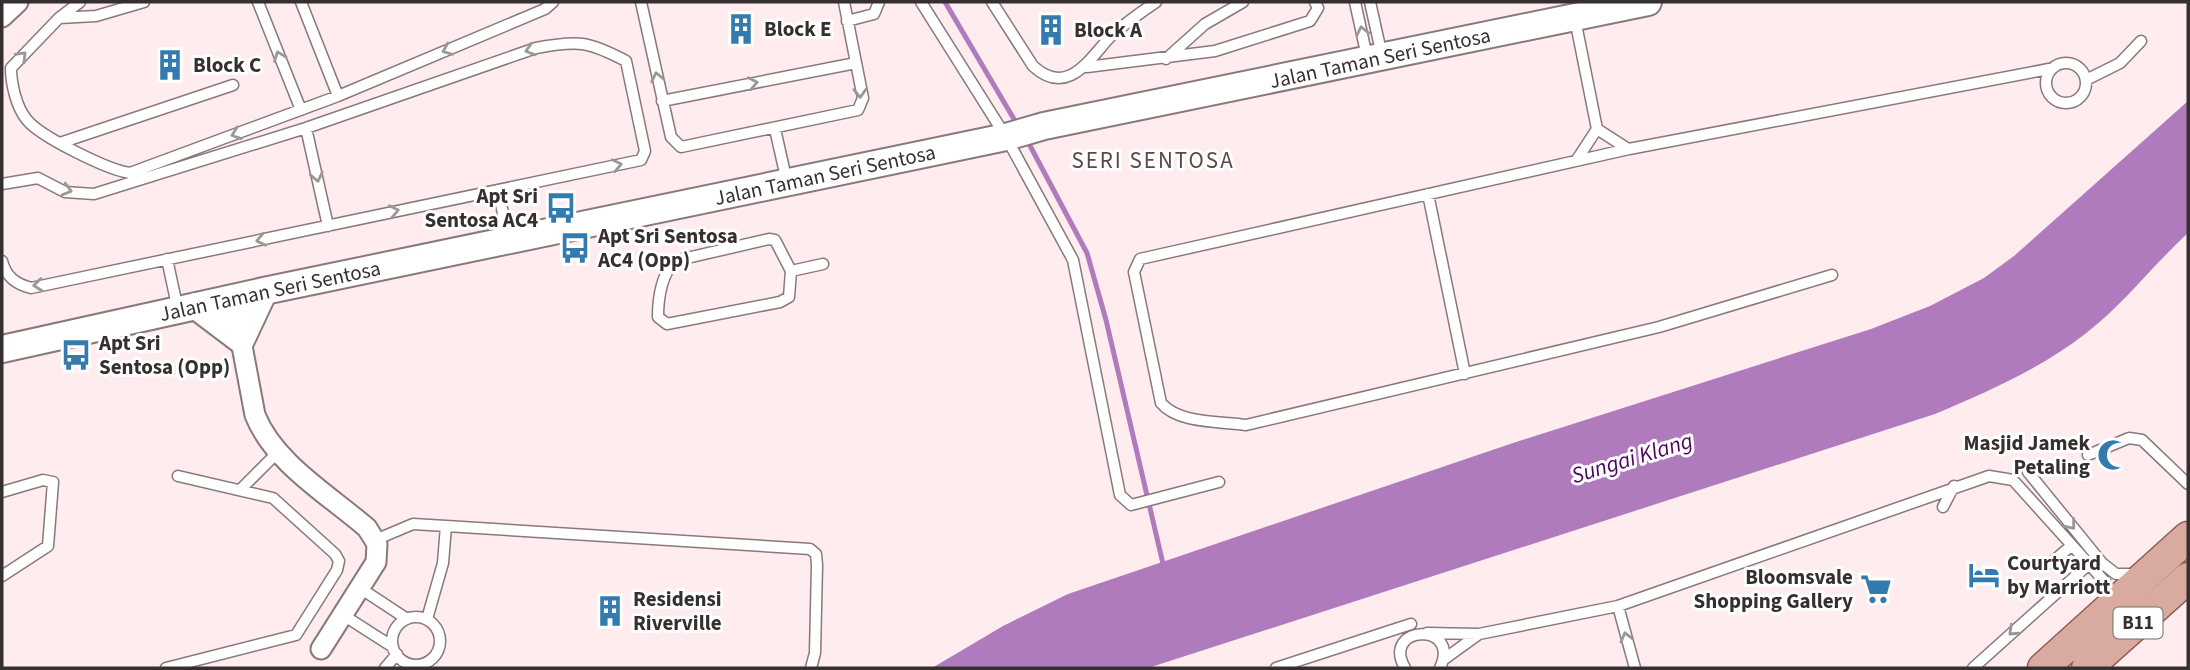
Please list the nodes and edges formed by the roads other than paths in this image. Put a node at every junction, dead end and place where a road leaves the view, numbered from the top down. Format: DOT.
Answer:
graph roads {
  1 [pos="18,2"];
  2 [pos="80,2"];
  3 [pos="144,2"];
  4 [pos="258,2"];
  5 [pos="301,2"];
  6 [pos="553,2"];
  7 [pos="641,2"];
  8 [pos="844,2"];
  9 [pos="879,2"];
  10 [pos="921,2"];
  11 [pos="992,2"];
  12 [pos="1156,2"];
  13 [pos="1243,2"];
  14 [pos="1315,2"];
  15 [pos="1355,2"];
  16 [pos="1370,2"];
  17 [pos="1648,2"];
  18 [pos="2,17"];
  19 [pos="1574,17"];
  20 [pos="59,18"];
  21 [pos="847,21"];
  22 [pos="2141,41"];
  23 [pos="1166,59"];
  24 [pos="1375,60"];
  25 [pos="856,63"];
  26 [pos="1087,67"];
  27 [pos="2049,69"];
  28 [pos="2086,80"];
  29 [pos="233,85"];
  30 [pos="338,96"];
  31 [pos="662,101"];
  32 [pos="301,110"];
  33 [pos="306,128"];
  34 [pos="775,130"];
  35 [pos="1597,130"];
  36 [pos="1006,137"];
  37 [pos="60,144"];
  38 [pos="1629,149"];
  39 [pos="1576,160"];
  40 [pos="787,183"];
  41 [pos="2,184"];
  42 [pos="499,190"];
  43 [pos="1427,194"];
  44 [pos="328,226"];
  45 [pos="509,241"];
  46 [pos="167,260"];
  47 [pos="2,261"];
  48 [pos="823,264"];
  49 [pos="790,271"];
  50 [pos="1832,275"];
  51 [pos="264,291"];
  52 [pos="233,298"];
  53 [pos="187,308"];
  54 [pos="241,340"];
  55 [pos="2,349"];
  56 [pos="1465,374"];
  57 [pos="278,452"];
  58 [pos="2088,455"];
  59 [pos="2028,472"];
  60 [pos="178,476"];
  61 [pos="1219,482"];
  62 [pos="2188,484"];
  63 [pos="1954,486"];
  64 [pos="240,489"];
  65 [pos="2,492"];
  66 [pos="1943,507"];
  67 [pos="446,526"];
  68 [pos="2188,537"];
  69 [pos="375,540"];
  70 [pos="2071,546"];
  71 [pos="2051,563"];
  72 [pos="2089,564"];
  73 [pos="2154,568"];
  74 [pos="2,576"];
  75 [pos="2183,587"];
  76 [pos="359,588"];
  77 [pos="1618,606"];
  78 [pos="2106,611"];
  79 [pos="343,615"];
  80 [pos="407,619"];
  81 [pos="427,619"];
  82 [pos="1411,624"];
  83 [pos="1427,634"];
  84 [pos="1479,634"];
  85 [pos="321,649"];
  86 [pos="395,651"];
  87 [pos="429,666"];
  88 [pos="1441,667"];
  89 [pos="166,668"];
  90 [pos="385,668"];
  91 [pos="811,668"];
  92 [pos="1276,668"];
  93 [pos="1405,668"];
  94 [pos="1635,668"];
  95 [pos="1973,668"];
  96 [pos="2043,668"];
  97 [pos="2087,668"];
  1 -- 18 [label="street"];
  2 -- 20 [label="lane"];
  3 -- 20 [label="lane"];
  32 -- 4 [label="lane, one-way"];
  5 -- 30 [label="lane"];
  6 -- 30 [label="lane, one-way"];
  31 -- 7 [label="lane, one-way"];
  8 -- 21 [label="lane"];
  9 -- 21 [label="lane"];
  10 -- 36 [label="lane"];
  11 -- 26 [label="lane"];
  12 -- 26 [label="lane"];
  13 -- 23 [label="lane"];
  14 -- 23 [label="lane"];
  24 -- 15 [label="lane, one-way"];
  16 -- 24 [label="lane"];
  17 -- 19 [label="main road, Jalan Taman Seri Sentosa"];
  19 -- 24 [label="main road, Jalan Taman Seri Sentosa"];
  19 -- 35 [label="lane"];
  37 -- 20 [label="lane, one-way"];
  21 -- 25 [label="lane"];
  22 -- 28 [label="lane"];
  23 -- 26 [label="lane"];
  24 -- 36 [label="main road, Jalan Taman Seri Sentosa"];
  31 -- 25 [label="lane, one-way"];
  25 -- 34 [label="lane, one-way"];
  27 -- 28 [label="lane"];
  27 -- 28 [label="lane"];
  27 -- 38 [label="lane"];
  29 -- 37 [label="lane"];
  30 -- 32 [label="lane"];
  31 -- 34 [label="lane"];
  32 -- 37 [label="lane, one-way"];
  41 -- 33 [label="lane, one-way"];
  42 -- 33 [label="lane, one-way"];
  33 -- 44 [label="lane, one-way"];
  34 -- 40 [label="lane"];
  35 -- 38 [label="lane"];
  35 -- 39 [label="lane"];
  36 -- 40 [label="main road, Jalan Taman Seri Sentosa"];
  36 -- 61 [label="lane"];
  38 -- 39 [label="lane"];
  39 -- 43 [label="lane"];
  40 -- 45 [label="main road, Jalan Taman Seri Sentosa"];
  44 -- 42 [label="lane, one-way"];
  42 -- 45 [label="lane"];
  43 -- 56 [label="lane"];
  43 -- 56 [label="lane"];
  44 -- 46 [label="lane, one-way"];
  45 -- 51 [label="main road, Jalan Taman Seri Sentosa"];
  46 -- 47 [label="lane, one-way"];
  46 -- 53 [label="lane"];
  48 -- 49 [label="lane"];
  49 -- 49 [label="lane"];
  50 -- 56 [label="lane"];
  51 -- 52 [label="main road, Jalan Taman Seri Sentosa"];
  51 -- 54 [label="main road"];
  52 -- 53 [label="main road, Jalan Taman Seri Sentosa"];
  52 -- 54 [label="street"];
  53 -- 54 [label="main road"];
  53 -- 55 [label="main road, Jalan Taman Seri Sentosa"];
  54 -- 57 [label="street"];
  57 -- 64 [label="lane"];
  57 -- 69 [label="street"];
  58 -- 62 [label="lane"];
  59 -- 73 [label="lane, one-way"];
  60 -- 64 [label="lane"];
  63 -- 66 [label="lane"];
  63 -- 70 [label="lane"];
  63 -- 77 [label="lane"];
  64 -- 89 [label="lane"];
  65 -- 74 [label="lane"];
  67 -- 69 [label="lane"];
  67 -- 81 [label="lane"];
  67 -- 91 [label="lane"];
  68 -- 73 [label="main road, B11"];
  69 -- 76 [label="street"];
  70 -- 71 [label="lane"];
  70 -- 72 [label="lane"];
  72 -- 78 [label="lane"];
  72 -- 95 [label="lane, one-way"];
  73 -- 78 [label="main road, B11"];
  75 -- 97 [label="main road, B11"];
  76 -- 79 [label="street"];
  76 -- 80 [label="lane"];
  77 -- 84 [label="lane"];
  94 -- 77 [label="lane, one-way"];
  78 -- 96 [label="main road, B11"];
  79 -- 85 [label="street"];
  79 -- 86 [label="lane"];
  80 -- 81 [label="lane"];
  80 -- 86 [label="lane"];
  81 -- 87 [label="lane"];
  82 -- 92 [label="lane"];
  83 -- 84 [label="lane"];
  83 -- 88 [label="lane"];
  83 -- 93 [label="lane"];
  84 -- 88 [label="lane"];
  86 -- 87 [label="lane"];
  86 -- 90 [label="lane"];
}
